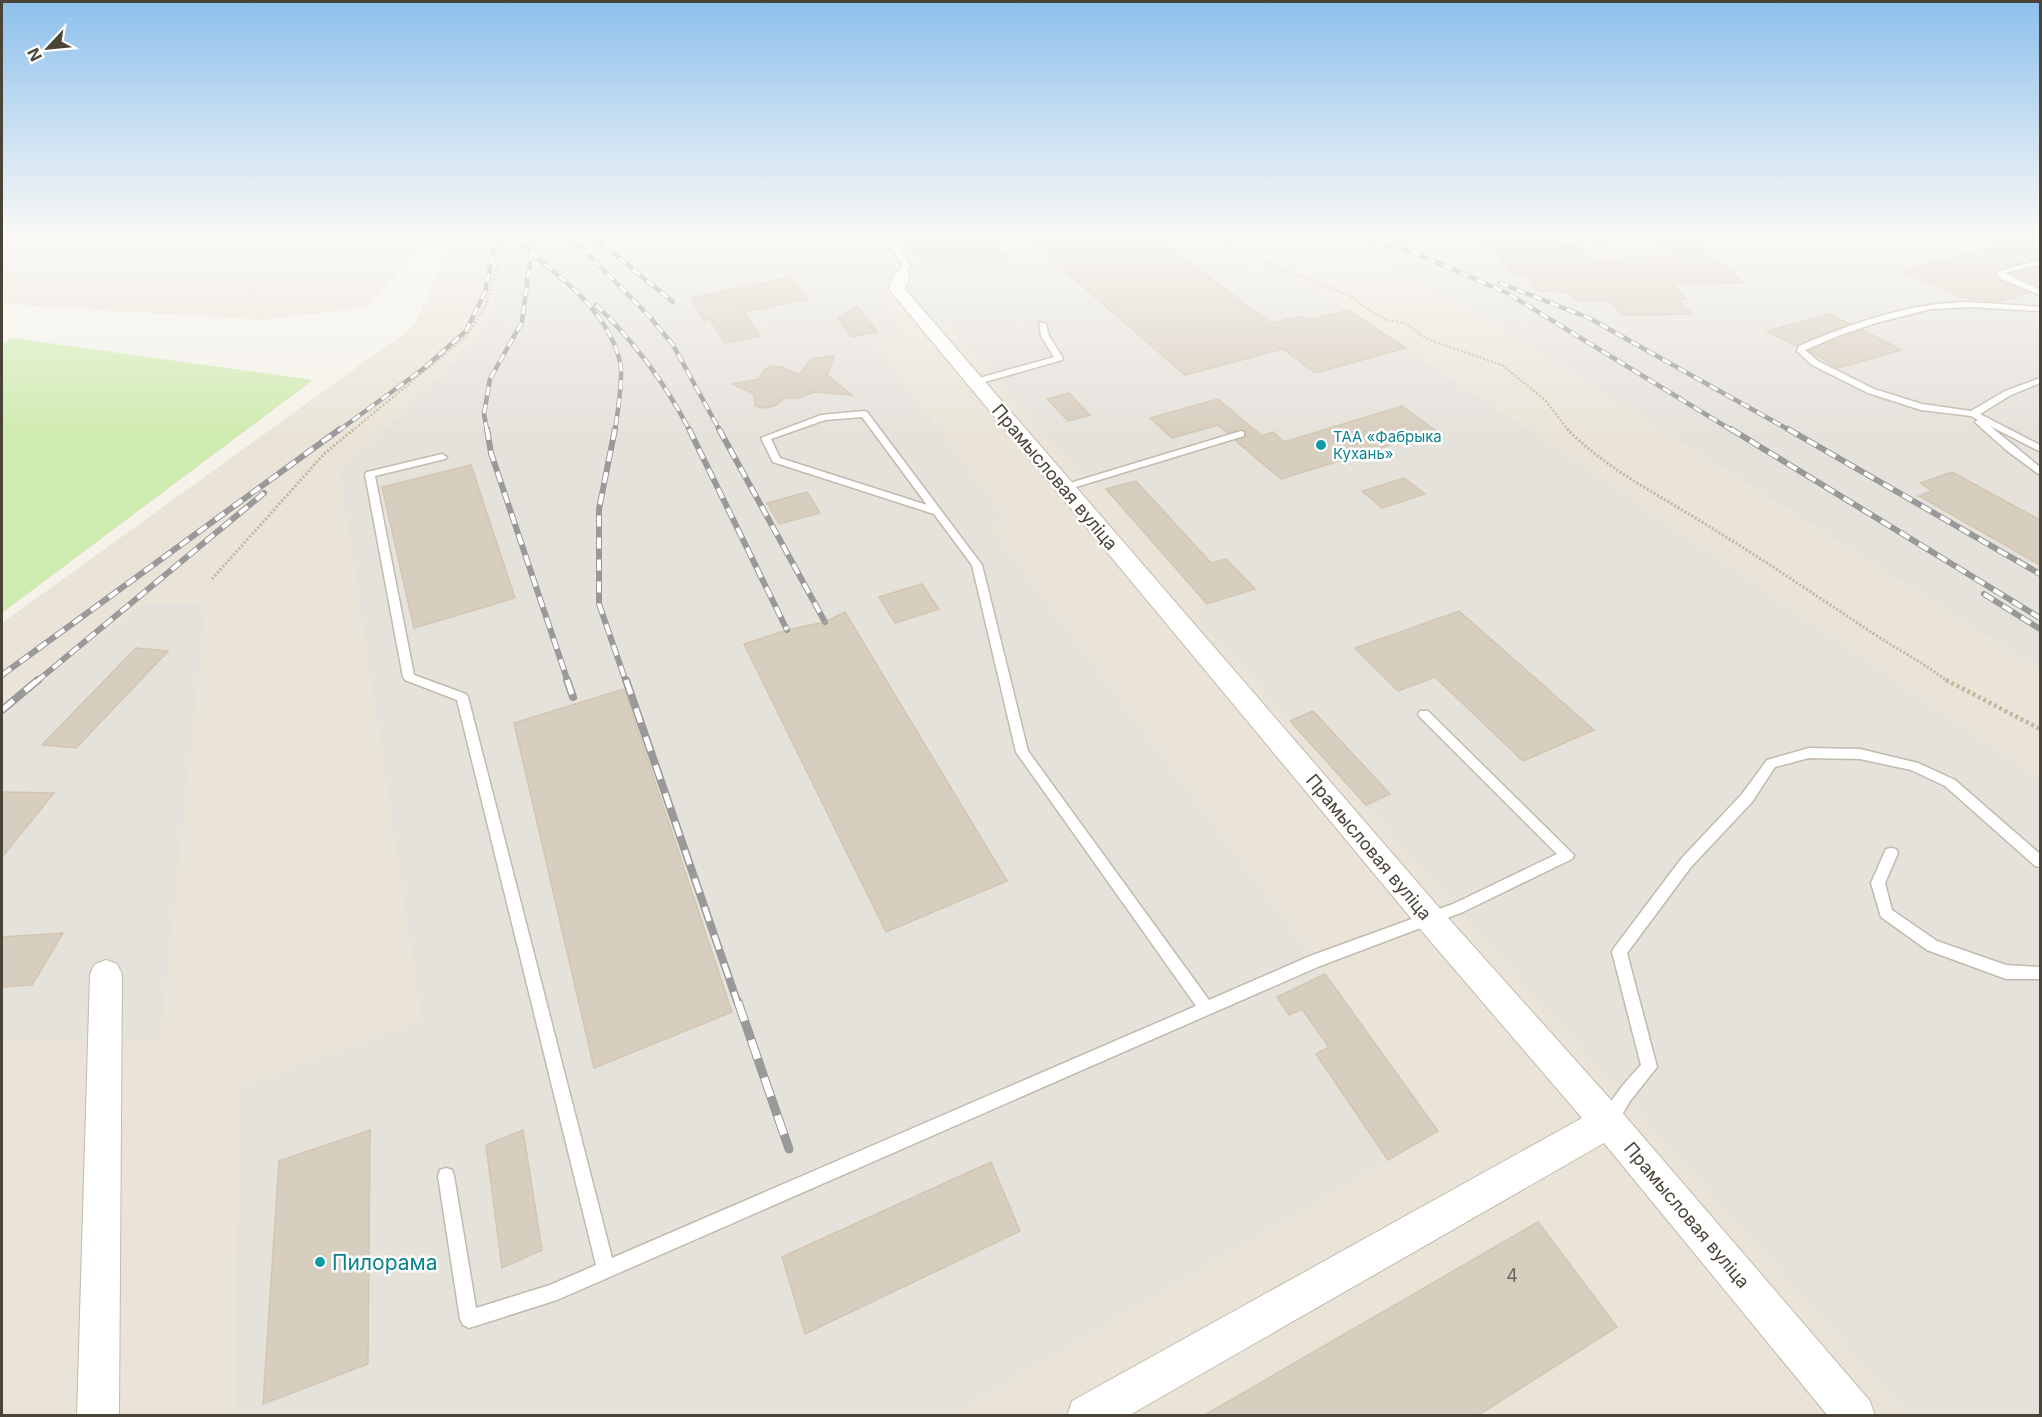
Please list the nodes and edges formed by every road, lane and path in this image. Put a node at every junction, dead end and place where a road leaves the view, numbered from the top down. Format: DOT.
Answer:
graph roads {
  1 [pos="487,301"];
  2 [pos="907,301"];
  3 [pos="1357,301"];
  4 [pos="2040,309"];
  5 [pos="1042,324"];
  6 [pos="2040,380"];
  7 [pos="975,382"];
  8 [pos="1973,414"];
  9 [pos="1241,434"];
  10 [pos="2040,438"];
  11 [pos="2029,442"];
  12 [pos="2040,448"];
  13 [pos="442,457"];
  14 [pos="2040,471"];
  15 [pos="1063,488"];
  16 [pos="938,513"];
  17 [pos="212,579"];
  18 [pos="1424,714"];
  19 [pos="2040,729"];
  20 [pos="1891,853"];
  21 [pos="2040,862"];
  22 [pos="1431,920"];
  23 [pos="2040,973"];
  24 [pos="106,974"];
  25 [pos="1206,1008"];
  26 [pos="1608,1122"];
  27 [pos="446,1176"];
  28 [pos="606,1270"];
  29 [pos="98,1416"];
  30 [pos="1087,1416"];
  31 [pos="1855,1416"];
  1 -- 17 [label="path"];
  2 -- 7 [label="street, Прамысловая вуліца"];
  3 -- 19 [label="path"];
  4 -- 8 [label="lane"];
  5 -- 7 [label="lane"];
  6 -- 8 [label="lane"];
  7 -- 15 [label="street, Прамысловая вуліца"];
  8 -- 11 [label="lane"];
  8 -- 14 [label="lane"];
  9 -- 15 [label="lane"];
  10 -- 11 [label="lane"];
  11 -- 12 [label="lane"];
  13 -- 28 [label="lane"];
  15 -- 22 [label="street, Прамысловая вуліца"];
  16 -- 16 [label="lane"];
  16 -- 25 [label="lane"];
  18 -- 22 [label="lane"];
  20 -- 23 [label="lane"];
  21 -- 26 [label="lane"];
  22 -- 25 [label="lane"];
  22 -- 26 [label="street, Прамысловая вуліца"];
  24 -- 29 [label="street"];
  25 -- 28 [label="lane"];
  26 -- 30 [label="street"];
  26 -- 31 [label="street, Прамысловая вуліца"];
  27 -- 28 [label="lane"];
}
